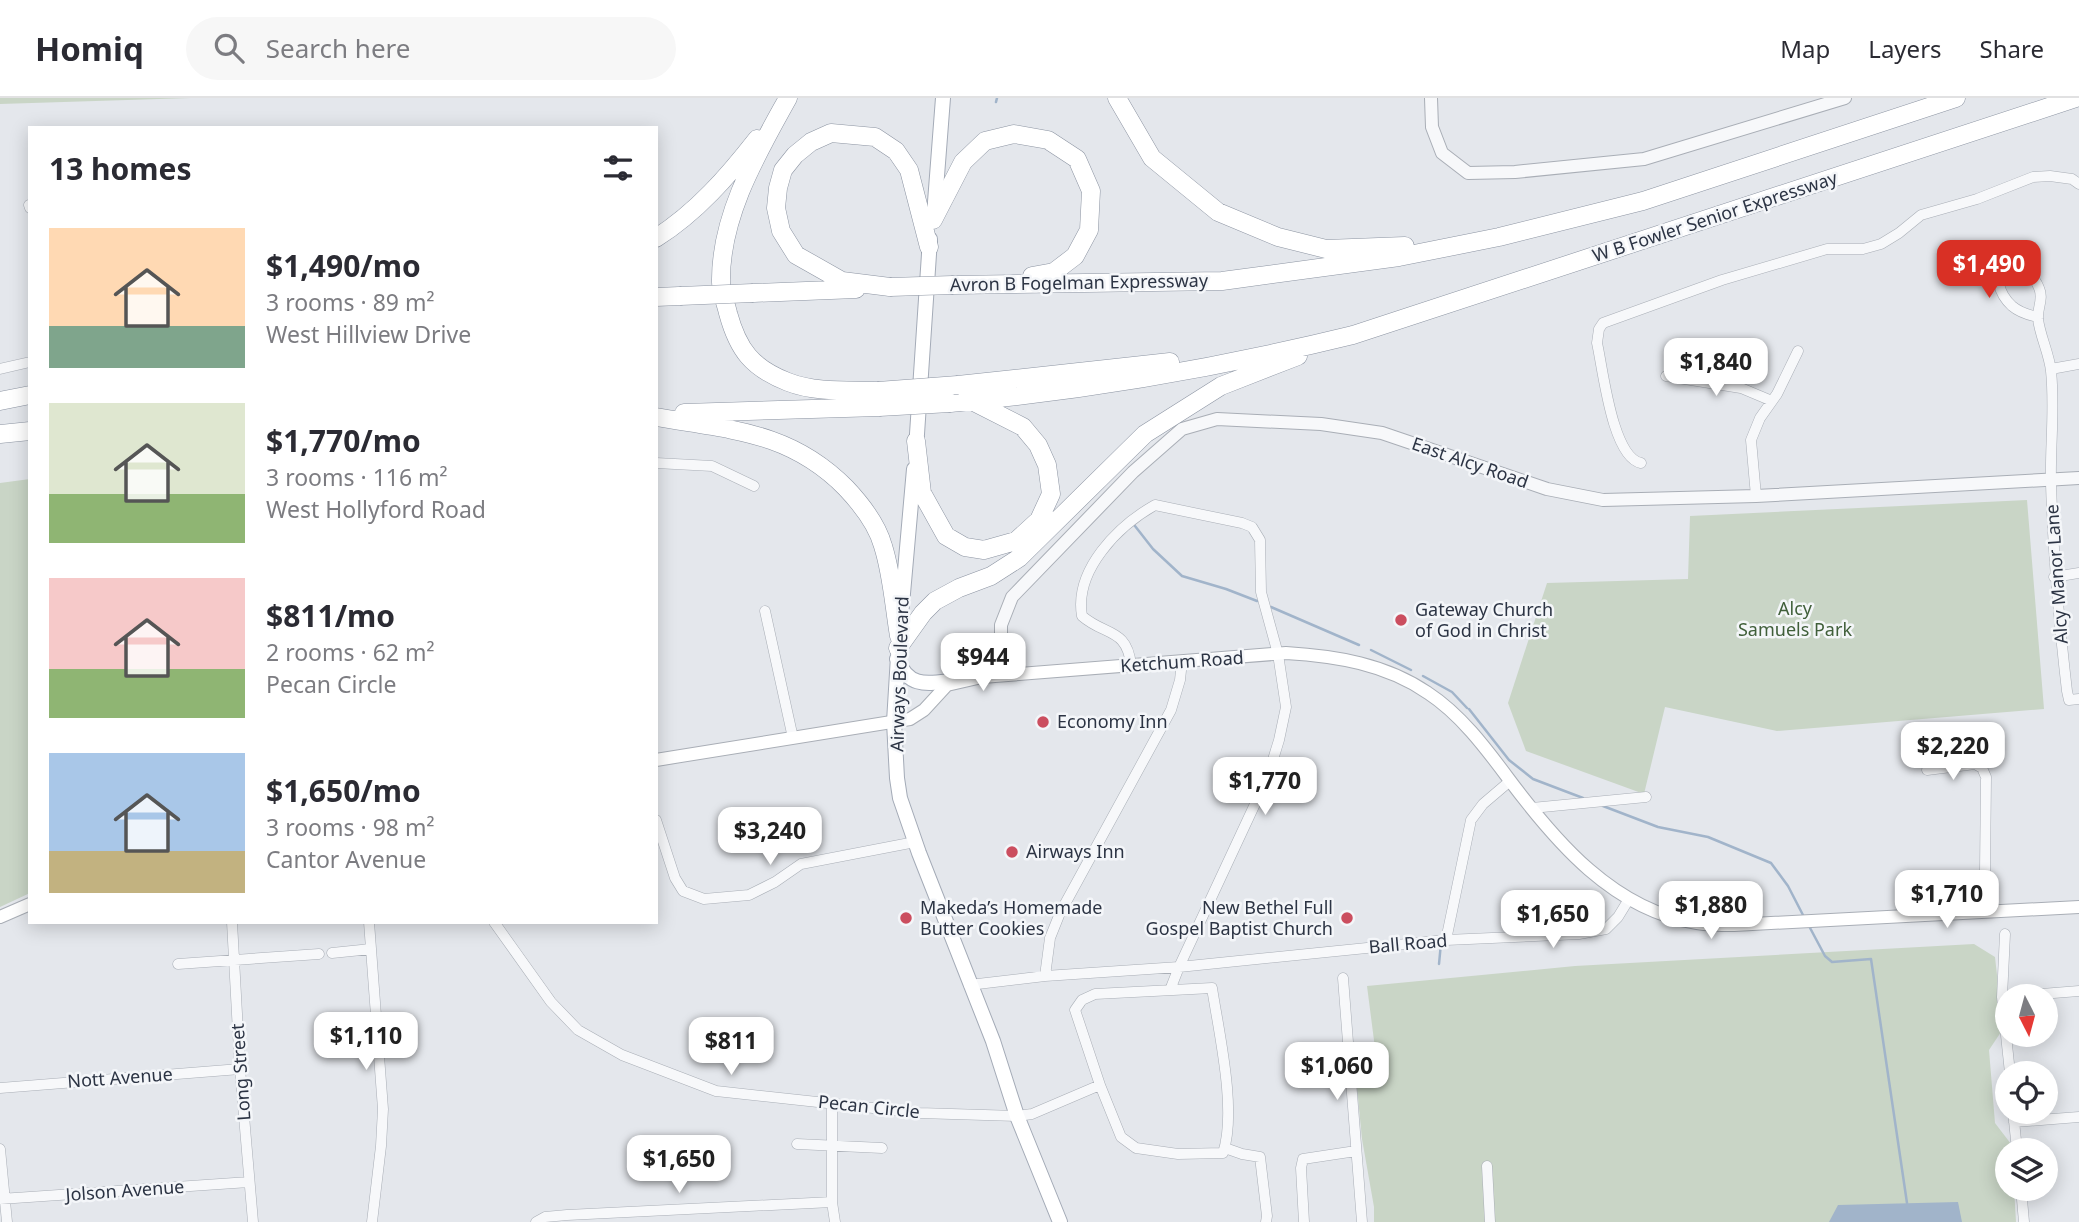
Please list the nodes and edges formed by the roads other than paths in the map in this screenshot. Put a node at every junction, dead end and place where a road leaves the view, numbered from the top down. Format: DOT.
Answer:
graph roads {
  1 [pos="943,98"];
  2 [pos="1117,98"];
  3 [pos="1431,98"];
  4 [pos="1845,98"];
  5 [pos="1956,98"];
  6 [pos="2076,98"];
  7 [pos="788,99"];
  8 [pos="1827,101"];
  9 [pos="2079,184"];
  10 [pos="933,220"];
  11 [pos="658,236"];
  12 [pos="1499,237"];
  13 [pos="929,247"];
  14 [pos="984,285"];
  15 [pos="891,287"];
  16 [pos="658,297"];
  17 [pos="2038,317"];
  18 [pos="1353,335"];
  19 [pos="1798,351"];
  20 [pos="1251,356"];
  21 [pos="28,362"];
  22 [pos="2079,364"];
  23 [pos="0,369"];
  24 [pos="2051,369"];
  25 [pos="1666,376"];
  26 [pos="28,395"];
  27 [pos="879,399"];
  28 [pos="0,401"];
  29 [pos="972,401"];
  30 [pos="1772,401"];
  31 [pos="658,415"];
  32 [pos="658,415"];
  33 [pos="28,431"];
  34 [pos="0,434"];
  35 [pos="916,441"];
  36 [pos="658,463"];
  37 [pos="1641,463"];
  38 [pos="2079,478"];
  39 [pos="2051,479"];
  40 [pos="754,486"];
  41 [pos="1756,496"];
  42 [pos="2079,573"];
  43 [pos="2054,577"];
  44 [pos="765,611"];
  45 [pos="898,647"];
  46 [pos="1278,654"];
  47 [pos="1182,661"];
  48 [pos="1130,665"];
  49 [pos="1001,675"];
  50 [pos="961,680"];
  51 [pos="2079,699"];
  52 [pos="894,722"];
  53 [pos="793,738"];
  54 [pos="658,760"];
  55 [pos="1927,770"];
  56 [pos="1510,781"];
  57 [pos="1646,797"];
  58 [pos="1532,808"];
  59 [pos="658,826"];
  60 [pos="915,842"];
  61 [pos="1629,899"];
  62 [pos="28,905"];
  63 [pos="2079,906"];
  64 [pos="1980,912"];
  65 [pos="0,917"];
  66 [pos="232,924"];
  67 [pos="369,924"];
  68 [pos="495,924"];
  69 [pos="2004,934"];
  70 [pos="1442,941"];
  71 [pos="371,950"];
  72 [pos="332,953"];
  73 [pos="318,954"];
  74 [pos="234,960"];
  75 [pos="178,964"];
  76 [pos="1179,967"];
  77 [pos="1045,976"];
  78 [pos="1343,978"];
  79 [pos="2005,984"];
  80 [pos="970,985"];
  81 [pos="1170,990"];
  82 [pos="2079,991"];
  83 [pos="2058,993"];
  84 [pos="240,1069"];
  85 [pos="1100,1085"];
  86 [pos="0,1088"];
  87 [pos="832,1104"];
  88 [pos="1017,1116"];
  89 [pos="2058,1117"];
  90 [pos="2079,1117"];
  91 [pos="797,1144"];
  92 [pos="831,1144"];
  93 [pos="882,1148"];
  94 [pos="1225,1148"];
  95 [pos="0,1149"];
  96 [pos="1356,1151"];
  97 [pos="1488,1166"];
  98 [pos="249,1182"];
  99 [pos="2,1199"];
  100 [pos="2022,1201"];
  101 [pos="832,1202"];
  102 [pos="685,1210"];
  103 [pos="567,1218"];
  104 [pos="7,1222"];
  105 [pos="253,1222"];
  106 [pos="372,1222"];
  107 [pos="536,1222"];
  108 [pos="686,1222"];
  109 [pos="835,1222"];
  110 [pos="1060,1222"];
  111 [pos="1266,1222"];
  112 [pos="1304,1222"];
  113 [pos="1362,1222"];
  114 [pos="1490,1222"];
  115 [pos="2024,1222"];
  1 -- 10 [label="main road, Airways Boulevard"];
  2 -- 12 [label="highway"];
  3 -- 8 [label="street"];
  4 -- 8 [label="street"];
  5 -- 12 [label="highway"];
  6 -- 18 [label="highway, W B Fowler Senior Expressway"];
  7 -- 11 [label="highway"];
  7 -- 27 [label="highway"];
  9 -- 37 [label="street"];
  10 -- 13 [label="main road, Airways Boulevard"];
  10 -- 14 [label="highway"];
  12 -- 14 [label="highway, Avron B Fogelman Expressway"];
  13 -- 15 [label="highway"];
  13 -- 35 [label="main road, Airways Boulevard"];
  14 -- 15 [label="highway, Avron B Fogelman Expressway, bridge"];
  15 -- 16 [label="highway, Avron B Fogelman Expressway, bridge"];
  17 -- 17 [label="street, Alcy Manor Lane"];
  17 -- 24 [label="street, Alcy Manor Lane"];
  18 -- 20 [label="highway"];
  18 -- 45 [label="highway"];
  19 -- 30 [label="street"];
  20 -- 27 [label="highway, bridge"];
  20 -- 29 [label="highway"];
  21 -- 23 [label="street"];
  22 -- 24 [label="street"];
  24 -- 39 [label="street, Alcy Manor Lane"];
  25 -- 30 [label="street"];
  26 -- 28 [label="highway"];
  27 -- 29 [label="highway, bridge"];
  27 -- 31 [label="highway"];
  29 -- 35 [label="highway"];
  30 -- 41 [label="street"];
  32 -- 45 [label="highway"];
  33 -- 34 [label="highway"];
  35 -- 45 [label="main road, Airways Boulevard"];
  36 -- 40 [label="street"];
  38 -- 39 [label="street, East Alcy Road"];
  39 -- 41 [label="street, East Alcy Road"];
  39 -- 43 [label="street, Alcy Manor Lane"];
  41 -- 49 [label="street, East Alcy Road"];
  42 -- 43 [label="street"];
  43 -- 51 [label="street, Alcy Manor Lane"];
  44 -- 53 [label="street"];
  45 -- 50 [label="main road"];
  45 -- 52 [label="main road, Airways Boulevard"];
  46 -- 47 [label="main road, Ketchum Road"];
  46 -- 48 [label="street"];
  46 -- 56 [label="main road, Ketchum Road"];
  46 -- 76 [label="street"];
  47 -- 48 [label="main road, Ketchum Road"];
  47 -- 77 [label="street"];
  48 -- 49 [label="main road, Ketchum Road"];
  49 -- 50 [label="main road, Ketchum Road"];
  50 -- 52 [label="main road, Ketchum Road"];
  52 -- 53 [label="main road, Ketchum Road"];
  52 -- 60 [label="main road, Airways Boulevard"];
  53 -- 54 [label="main road, Ketchum Road"];
  55 -- 64 [label="street"];
  56 -- 58 [label="main road, Ketchum Road"];
  56 -- 70 [label="street"];
  57 -- 58 [label="street"];
  58 -- 61 [label="main road, Ketchum Road"];
  59 -- 60 [label="street"];
  60 -- 80 [label="main road, Airways Boulevard"];
  61 -- 64 [label="main road"];
  61 -- 70 [label="street, Ball Road"];
  62 -- 65 [label="main road"];
  63 -- 64 [label="main road"];
  66 -- 74 [label="street, Long Street"];
  67 -- 71 [label="street"];
  68 -- 87 [label="street, Pecan Circle"];
  69 -- 79 [label="street"];
  70 -- 76 [label="street, Ball Road"];
  71 -- 72 [label="street"];
  71 -- 106 [label="street"];
  73 -- 74 [label="street"];
  74 -- 75 [label="street"];
  74 -- 84 [label="street, Long Street"];
  76 -- 77 [label="street, Ball Road"];
  76 -- 81 [label="street"];
  77 -- 80 [label="street, Ball Road"];
  78 -- 96 [label="street"];
  80 -- 88 [label="main road, Airways Boulevard"];
  81 -- 85 [label="street"];
  81 -- 94 [label="street"];
  82 -- 83 [label="street"];
  84 -- 86 [label="street, Nott Avenue"];
  84 -- 98 [label="street, Long Street"];
  85 -- 88 [label="street, Pecan Circle"];
  85 -- 94 [label="street"];
  87 -- 88 [label="street, Pecan Circle"];
  87 -- 92 [label="street"];
  88 -- 110 [label="main road, Airways Boulevard"];
  89 -- 90 [label="street"];
  91 -- 92 [label="street"];
  92 -- 93 [label="street"];
  92 -- 101 [label="street"];
  94 -- 111 [label="street"];
  95 -- 99 [label="street"];
  96 -- 112 [label="street"];
  96 -- 113 [label="street"];
  97 -- 114 [label="street"];
  98 -- 99 [label="street, Jolson Avenue"];
  98 -- 105 [label="street, Long Street"];
  99 -- 104 [label="street"];
  100 -- 115 [label="street"];
  101 -- 102 [label="street"];
  101 -- 109 [label="street"];
  102 -- 103 [label="street"];
  102 -- 108 [label="street"];
  103 -- 107 [label="street"];
}
